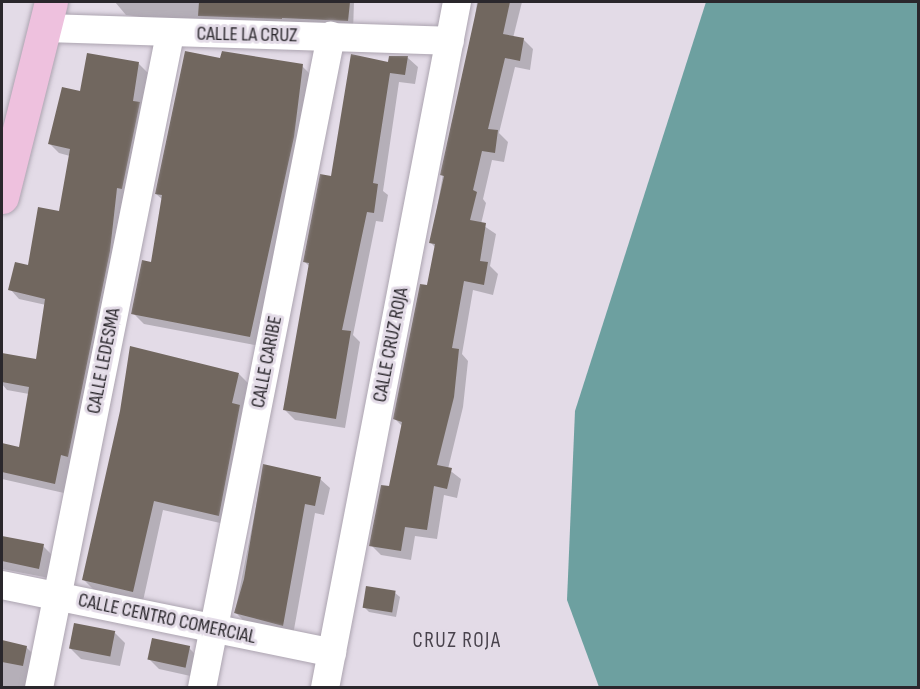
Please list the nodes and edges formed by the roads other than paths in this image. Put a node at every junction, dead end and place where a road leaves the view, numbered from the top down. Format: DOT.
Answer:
graph roads {
  1 [pos="457,2"];
  2 [pos="47,15"];
  3 [pos="170,34"];
  4 [pos="331,36"];
  5 [pos="450,41"];
  6 [pos="2,197"];
  7 [pos="2,585"];
  8 [pos="57,596"];
  9 [pos="214,629"];
  10 [pos="332,653"];
  11 [pos="39,687"];
  12 [pos="202,687"];
  13 [pos="325,687"];
  1 -- 5 [label="street, CALLE CRUZ ROJA"];
  2 -- 3 [label="street, CALLE LA CRUZ"];
  2 -- 6 [label="main road"];
  3 -- 4 [label="street, CALLE LA CRUZ"];
  3 -- 8 [label="street, CALLE LEDESMA"];
  4 -- 5 [label="street, CALLE LA CRUZ"];
  4 -- 9 [label="street, CALLE CARIBE"];
  5 -- 10 [label="street, CALLE CRUZ ROJA"];
  7 -- 8 [label="street, CALLE CENTRO COMERCIAL"];
  8 -- 9 [label="street, CALLE CENTRO COMERCIAL"];
  8 -- 11 [label="street, CALLE LEDESMA"];
  9 -- 10 [label="street, CALLE CENTRO COMERCIAL"];
  9 -- 12 [label="street, CALLE CARIBE"];
  10 -- 13 [label="street, CALLE CRUZ ROJA"];
}
